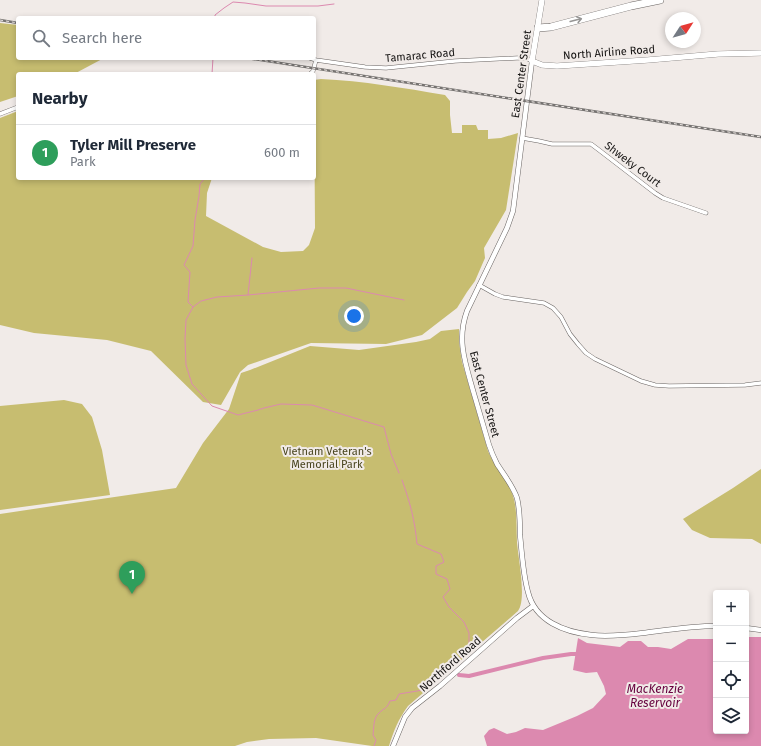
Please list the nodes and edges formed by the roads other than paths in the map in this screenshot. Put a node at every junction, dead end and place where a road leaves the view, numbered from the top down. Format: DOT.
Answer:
graph roads {
  1 [pos="542,0"];
  2 [pos="660,0"];
  3 [pos="538,28"];
  4 [pos="761,53"];
  5 [pos="316,60"];
  6 [pos="532,61"];
  7 [pos="312,72"];
  8 [pos="16,108"];
  9 [pos="0,114"];
  10 [pos="522,138"];
  11 [pos="706,213"];
  12 [pos="479,286"];
  13 [pos="761,383"];
  14 [pos="533,606"];
  15 [pos="713,626"];
  16 [pos="749,628"];
  17 [pos="761,630"];
  18 [pos="393,746"];
  1 -- 3 [label="main road, East Center Street"];
  3 -- 2 [label="highway, one-way"];
  3 -- 6 [label="main road, East Center Street"];
  4 -- 6 [label="main road, North Airline Road"];
  5 -- 6 [label="street, Tamarac Road"];
  5 -- 7 [label="street"];
  6 -- 10 [label="street, East Center Street"];
  8 -- 9 [label="street"];
  10 -- 11 [label="street, Shweky Court"];
  10 -- 12 [label="street, East Center Street"];
  12 -- 13 [label="street"];
  12 -- 14 [label="street, East Center Street"];
  14 -- 15 [label="street, East Center Street"];
  14 -- 18 [label="street, Northford Road"];
  16 -- 17 [label="street"];
}
